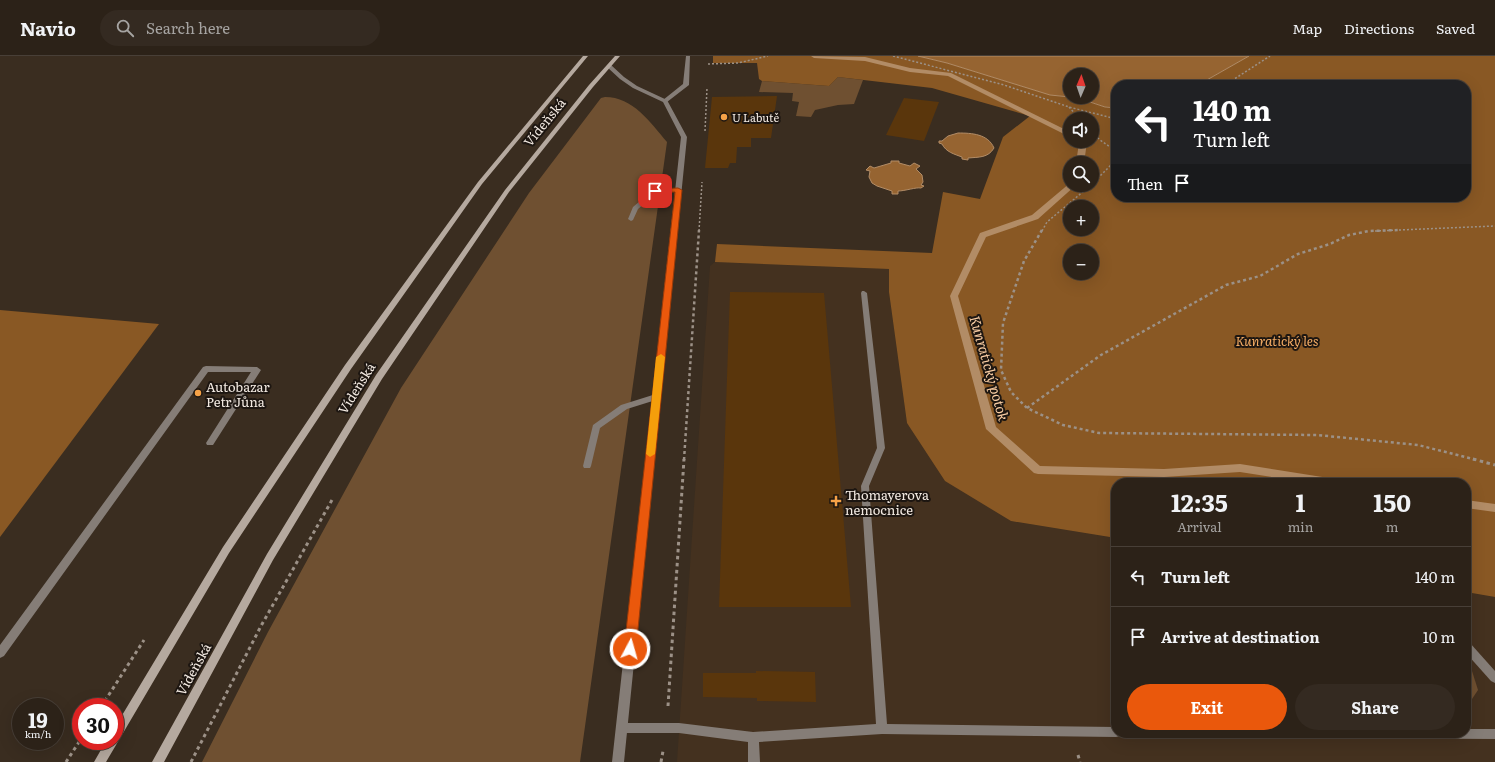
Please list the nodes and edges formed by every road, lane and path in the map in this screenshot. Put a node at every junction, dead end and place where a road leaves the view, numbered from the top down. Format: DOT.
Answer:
graph roads {
  1 [pos="586,56"];
  2 [pos="618,56"];
  3 [pos="688,56"];
  4 [pos="768,56"];
  5 [pos="893,56"];
  6 [pos="1270,56"];
  7 [pos="708,60"];
  8 [pos="609,66"];
  9 [pos="1233,80"];
  10 [pos="707,87"];
  11 [pos="666,101"];
  12 [pos="1069,107"];
  13 [pos="1074,112"];
  14 [pos="1111,118"];
  15 [pos="705,133"];
  16 [pos="1099,139"];
  17 [pos="1111,148"];
  18 [pos="1111,165"];
  19 [pos="1099,176"];
  20 [pos="702,179"];
  21 [pos="678,190"];
  22 [pos="1082,192"];
  23 [pos="631,219"];
  24 [pos="1495,226"];
  25 [pos="864,293"];
  26 [pos="656,397"];
  27 [pos="1027,408"];
  28 [pos="210,443"];
  29 [pos="1495,465"];
  30 [pos="587,466"];
  31 [pos="335,495"];
  32 [pos="1471,652"];
  33 [pos="0,653"];
  34 [pos="1495,678"];
  35 [pos="124,722"];
  36 [pos="622,728"];
  37 [pos="665,728"];
  38 [pos="882,729"];
  39 [pos="1111,732"];
  40 [pos="1471,734"];
  41 [pos="1495,734"];
  42 [pos="753,737"];
  43 [pos="74,750"];
  44 [pos="107,750"];
  45 [pos="66,762"];
  46 [pos="100,762"];
  47 [pos="158,762"];
  48 [pos="191,762"];
  49 [pos="618,762"];
  50 [pos="661,762"];
  51 [pos="754,762"];
  1 -- 35 [label="main road, Vídeňská"];
  2 -- 8 [label="main road, Vídeňská"];
  3 -- 11 [label="street"];
  4 -- 7 [label="path"];
  5 -- 12 [label="path"];
  6 -- 9 [label="path"];
  8 -- 11 [label="street"];
  8 -- 47 [label="main road, Vídeňská"];
  10 -- 15 [label="path"];
  11 -- 21 [label="street"];
  12 -- 13 [label="path"];
  12 -- 14 [label="path"];
  16 -- 17 [label="path"];
  18 -- 19 [label="path"];
  20 -- 37 [label="path"];
  21 -- 23 [label="street"];
  21 -- 26 [label="street"];
  22 -- 27 [label="path"];
  24 -- 27 [label="path"];
  25 -- 38 [label="street"];
  26 -- 30 [label="street"];
  26 -- 36 [label="street"];
  27 -- 29 [label="path"];
  28 -- 33 [label="street"];
  31 -- 48 [label="path"];
  32 -- 34 [label="street"];
  36 -- 37 [label="street"];
  36 -- 49 [label="street"];
  37 -- 42 [label="street"];
  37 -- 50 [label="path"];
  38 -- 39 [label="street"];
  38 -- 42 [label="street"];
  40 -- 41 [label="street"];
  42 -- 51 [label="street"];
  43 -- 45 [label="path"];
  44 -- 46 [label="main road"];
}
